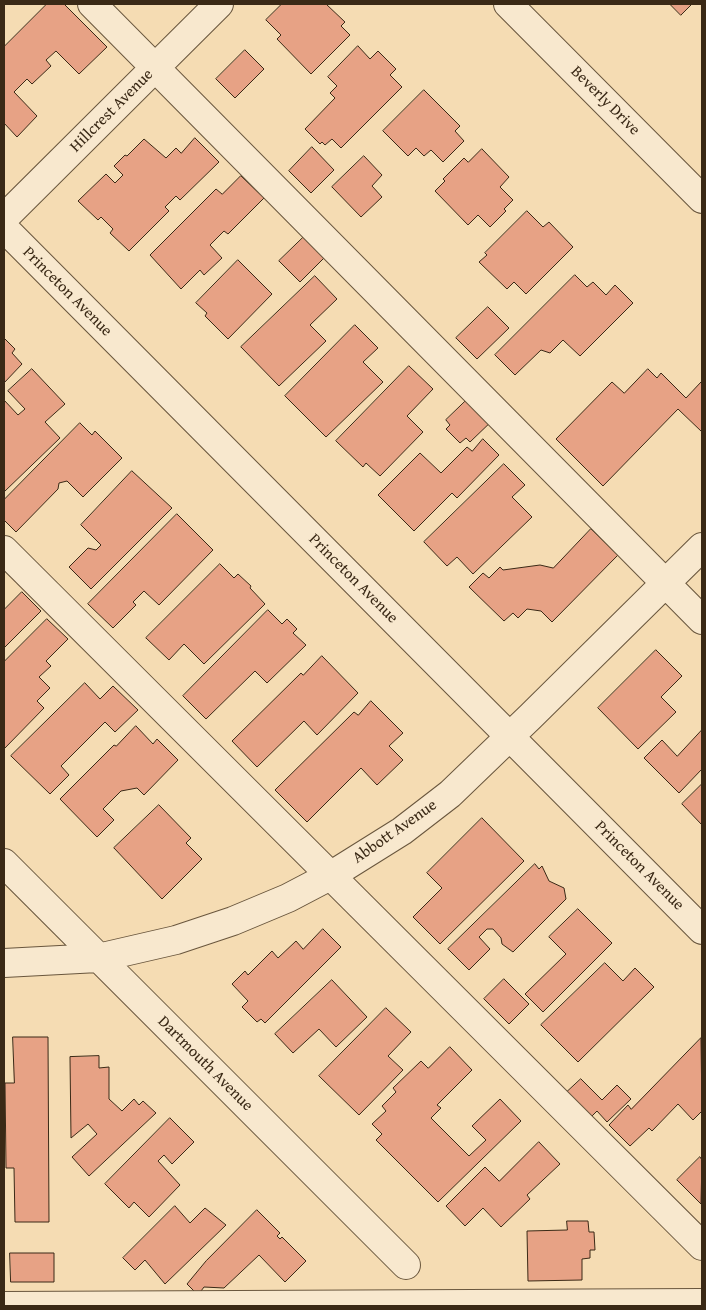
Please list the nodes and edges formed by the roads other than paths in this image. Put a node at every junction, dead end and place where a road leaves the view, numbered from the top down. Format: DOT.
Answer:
graph roads {
  1 [pos="92,4"];
  2 [pos="220,4"];
  3 [pos="508,4"];
  4 [pos="156,67"];
  5 [pos="702,198"];
  6 [pos="4,218"];
  7 [pos="4,228"];
  8 [pos="702,547"];
  9 [pos="4,550"];
  10 [pos="665,583"];
  11 [pos="702,620"];
  12 [pos="510,737"];
  13 [pos="4,863"];
  14 [pos="330,876"];
  15 [pos="702,930"];
  16 [pos="98,958"];
  17 [pos="4,964"];
  18 [pos="702,1246"];
  19 [pos="406,1265"];
  20 [pos="702,1303"];
  21 [pos="4,1306"];
  1 -- 4 [label="street"];
  2 -- 4 [label="street, Hillcrest Avenue"];
  3 -- 5 [label="street, Beverly Drive"];
  4 -- 6 [label="street, Hillcrest Avenue"];
  4 -- 10 [label="street"];
  7 -- 12 [label="street, Princeton Avenue"];
  8 -- 10 [label="street, Abbott Avenue"];
  9 -- 14 [label="street"];
  10 -- 11 [label="street"];
  10 -- 12 [label="street, Abbott Avenue"];
  12 -- 14 [label="street, Abbott Avenue"];
  12 -- 15 [label="street, Princeton Avenue"];
  13 -- 16 [label="street, Dartmouth Avenue"];
  14 -- 16 [label="street, Abbott Avenue"];
  14 -- 18 [label="street"];
  16 -- 17 [label="street, Abbott Avenue"];
  16 -- 19 [label="street, Dartmouth Avenue"];
  20 -- 21 [label="street"];
}
